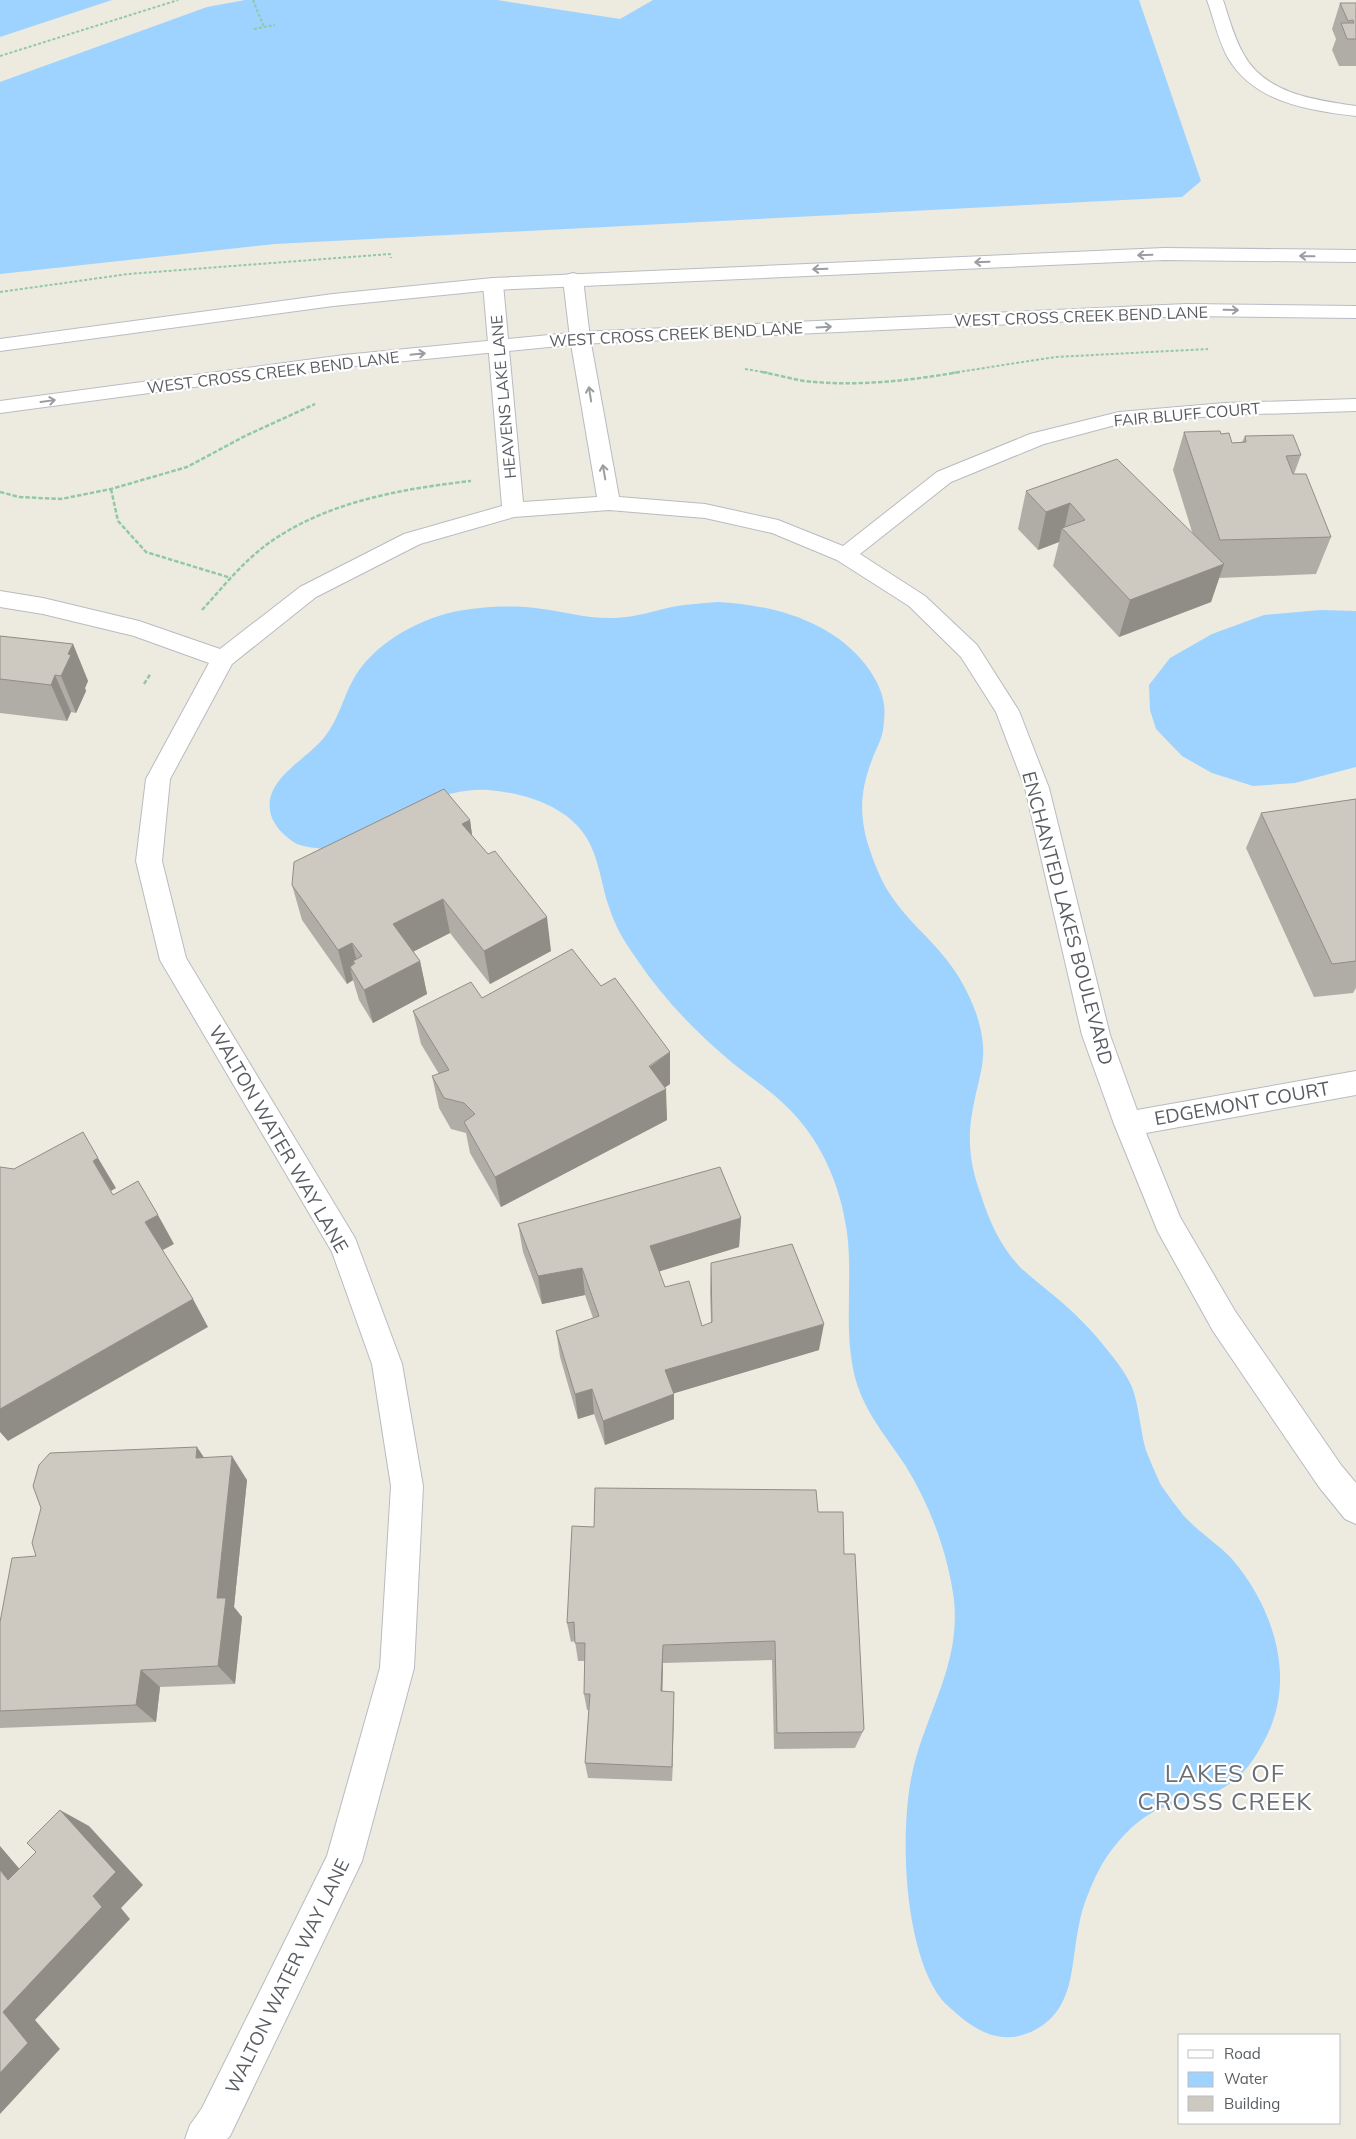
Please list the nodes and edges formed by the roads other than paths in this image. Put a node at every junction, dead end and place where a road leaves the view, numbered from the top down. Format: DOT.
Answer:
graph roads {
  1 [pos="1214,0"];
  2 [pos="1356,111"];
  3 [pos="1356,256"];
  4 [pos="573,279"];
  5 [pos="493,284"];
  6 [pos="1356,312"];
  7 [pos="580,338"];
  8 [pos="0,345"];
  9 [pos="499,345"];
  10 [pos="1356,405"];
  11 [pos="0,407"];
  12 [pos="609,503"];
  13 [pos="513,510"];
  14 [pos="845,555"];
  15 [pos="0,599"];
  16 [pos="222,659"];
  17 [pos="1356,1083"];
  18 [pos="1128,1124"];
  19 [pos="1356,1508"];
  20 [pos="204,2139"];
  1 -- 2 [label="street"];
  3 -- 4 [label="street, one-way"];
  4 -- 5 [label="street"];
  4 -- 7 [label="street"];
  5 -- 8 [label="street"];
  5 -- 9 [label="street, HEAVENS LAKE LANE"];
  7 -- 6 [label="street, WEST CROSS CREEK BEND LANE, one-way"];
  7 -- 9 [label="street, WEST CROSS CREEK BEND LANE"];
  12 -- 7 [label="street, one-way"];
  11 -- 9 [label="street, WEST CROSS CREEK BEND LANE, one-way"];
  9 -- 13 [label="street, HEAVENS LAKE LANE"];
  10 -- 14 [label="street, FAIR BLUFF COURT"];
  12 -- 13 [label="street, ENCHANTED LAKES BOULEVARD"];
  12 -- 14 [label="street, ENCHANTED LAKES BOULEVARD"];
  13 -- 16 [label="street, WALTON WATER WAY LANE"];
  14 -- 18 [label="street, ENCHANTED LAKES BOULEVARD"];
  15 -- 16 [label="street"];
  16 -- 20 [label="street, WALTON WATER WAY LANE"];
  17 -- 18 [label="street, EDGEMONT COURT"];
  18 -- 19 [label="street, ENCHANTED LAKES BOULEVARD"];
}
